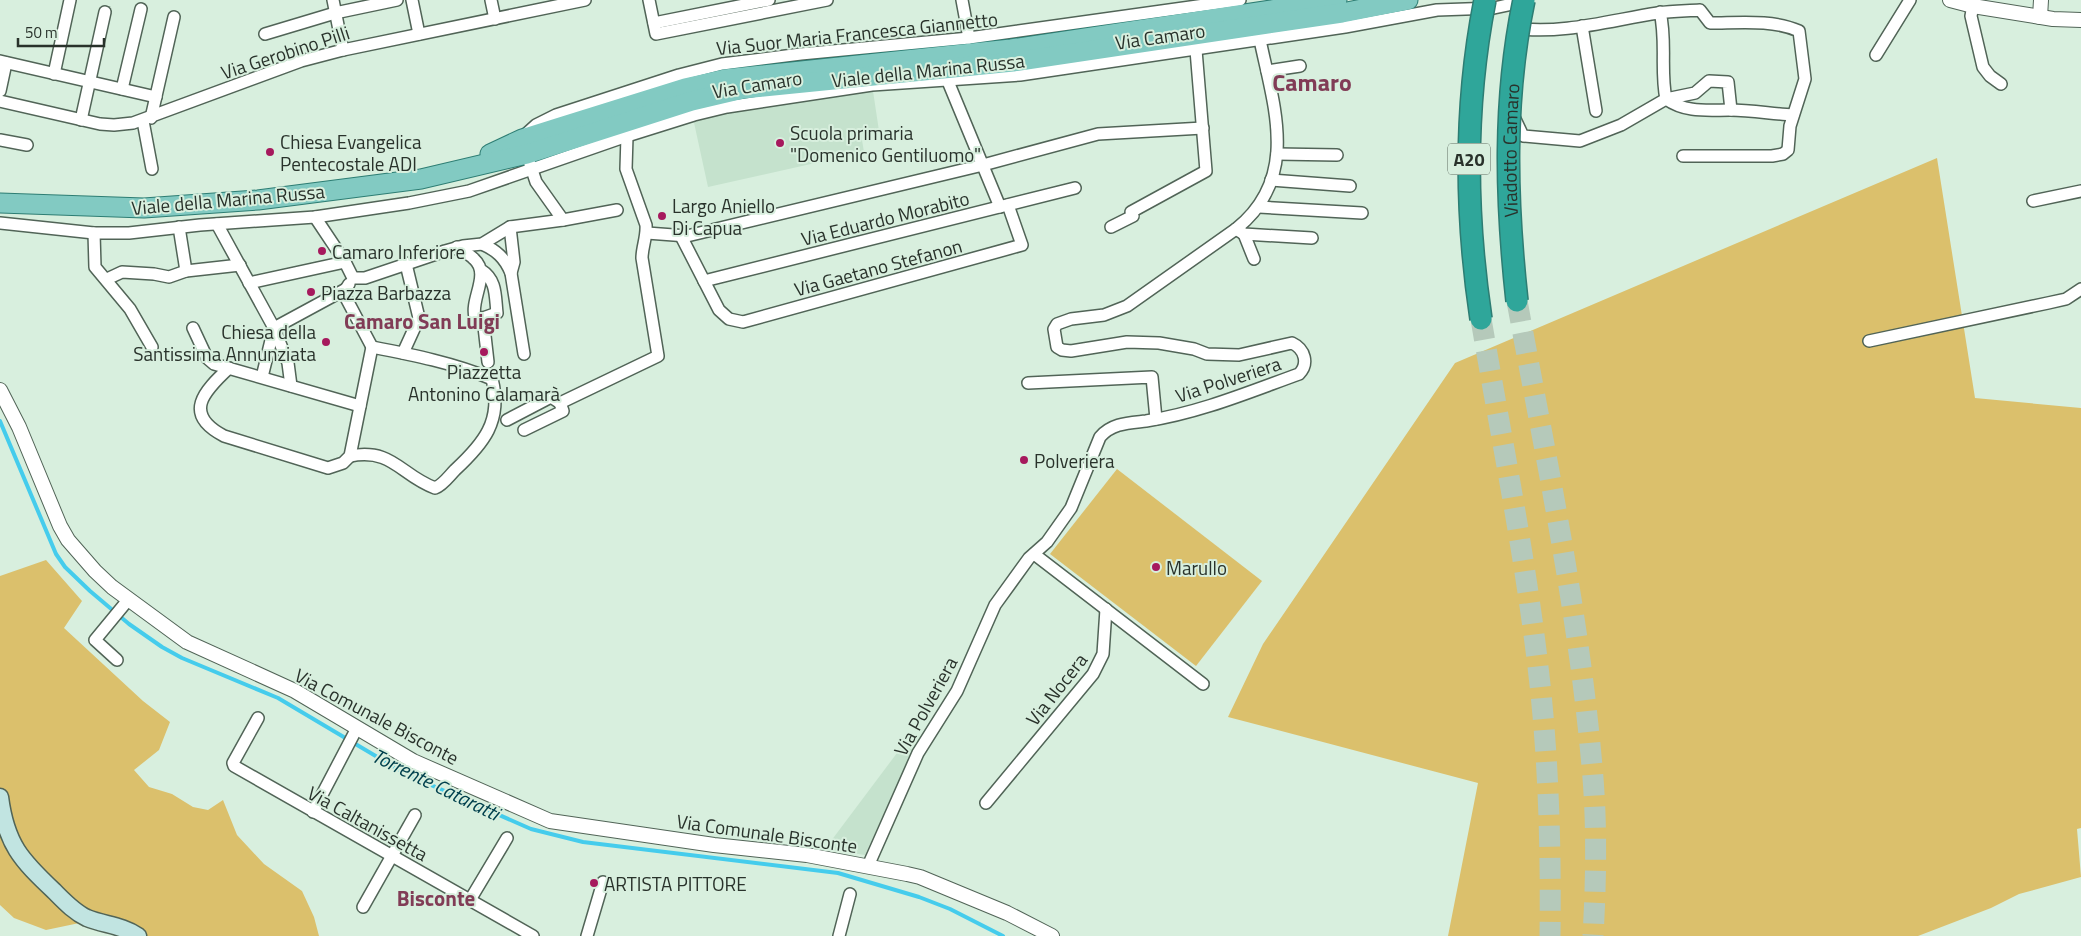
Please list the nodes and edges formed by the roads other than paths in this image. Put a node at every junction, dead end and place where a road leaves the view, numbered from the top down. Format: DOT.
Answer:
graph roads {
  1 [pos="70,0"];
  2 [pos="333,0"];
  3 [pos="397,0"];
  4 [pos="412,0"];
  5 [pos="491,0"];
  6 [pos="585,0"];
  7 [pos="649,0"];
  8 [pos="768,0"];
  9 [pos="827,0"];
  10 [pos="962,0"];
  11 [pos="1240,0"];
  12 [pos="1337,0"];
  13 [pos="1408,0"];
  14 [pos="1485,0"];
  15 [pos="1524,0"];
  16 [pos="1530,0"];
  17 [pos="1910,0"];
  18 [pos="1950,0"];
  19 [pos="2041,0"];
  20 [pos="563,2"];
  21 [pos="1973,3"];
  22 [pos="1164,5"];
  23 [pos="528,6"];
  24 [pos="141,9"];
  25 [pos="105,12"];
  26 [pos="1660,12"];
  27 [pos="335,13"];
  28 [pos="174,17"];
  29 [pos="2040,17"];
  30 [pos="495,18"];
  31 [pos="2081,20"];
  32 [pos="654,24"];
  33 [pos="1582,26"];
  34 [pos="265,34"];
  35 [pos="420,34"];
  36 [pos="969,38"];
  37 [pos="1260,40"];
  38 [pos="343,50"];
  39 [pos="1196,50"];
  40 [pos="1876,55"];
  41 [pos="3,62"];
  42 [pos="1300,66"];
  43 [pos="1266,71"];
  44 [pos="54,74"];
  45 [pos="947,79"];
  46 [pos="90,82"];
  47 [pos="2001,84"];
  48 [pos="122,89"];
  49 [pos="0,91"];
  50 [pos="156,96"];
  51 [pos="1666,99"];
  52 [pos="0,101"];
  53 [pos="1731,110"];
  54 [pos="1596,111"];
  55 [pos="1793,115"];
  56 [pos="82,120"];
  57 [pos="147,120"];
  58 [pos="1203,128"];
  59 [pos="627,136"];
  60 [pos="0,140"];
  61 [pos="27,145"];
  62 [pos="527,154"];
  63 [pos="1277,154"];
  64 [pos="1337,155"];
  65 [pos="1683,156"];
  66 [pos="983,165"];
  67 [pos="152,169"];
  68 [pos="1271,180"];
  69 [pos="1350,186"];
  70 [pos="1075,188"];
  71 [pos="2081,191"];
  72 [pos="2033,201"];
  73 [pos="0,203"];
  74 [pos="1004,206"];
  75 [pos="1259,207"];
  76 [pos="617,210"];
  77 [pos="1362,213"];
  78 [pos="315,217"];
  79 [pos="562,220"];
  80 [pos="0,224"];
  81 [pos="216,224"];
  82 [pos="179,227"];
  83 [pos="510,227"];
  84 [pos="1111,227"];
  85 [pos="1240,232"];
  86 [pos="94,233"];
  87 [pos="647,233"];
  88 [pos="1312,238"];
  89 [pos="684,239"];
  90 [pos="482,244"];
  91 [pos="457,247"];
  92 [pos="1254,259"];
  93 [pos="345,262"];
  94 [pos="406,264"];
  95 [pos="240,266"];
  96 [pos="480,270"];
  97 [pos="186,271"];
  98 [pos="511,273"];
  99 [pos="353,278"];
  100 [pos="106,280"];
  101 [pos="704,281"];
  102 [pos="249,283"];
  103 [pos="346,289"];
  104 [pos="2081,289"];
  105 [pos="1517,301"];
  106 [pos="485,317"];
  107 [pos="1481,319"];
  108 [pos="193,328"];
  109 [pos="274,328"];
  110 [pos="1869,340"];
  111 [pos="152,347"];
  112 [pos="372,347"];
  113 [pos="403,353"];
  114 [pos="524,354"];
  115 [pos="488,362"];
  116 [pos="229,368"];
  117 [pos="262,377"];
  118 [pos="1028,382"];
  119 [pos="291,386"];
  120 [pos="0,390"];
  121 [pos="560,403"];
  122 [pos="360,406"];
  123 [pos="1156,419"];
  124 [pos="507,420"];
  125 [pos="524,430"];
  126 [pos="350,456"];
  127 [pos="1034,554"];
  128 [pos="125,604"];
  129 [pos="1106,609"];
  130 [pos="117,660"];
  131 [pos="1203,684"];
  132 [pos="258,718"];
  133 [pos="355,732"];
  134 [pos="0,797"];
  135 [pos="986,803"];
  136 [pos="313,812"];
  137 [pos="415,815"];
  138 [pos="506,838"];
  139 [pos="390,856"];
  140 [pos="868,866"];
  141 [pos="603,882"];
  142 [pos="850,894"];
  143 [pos="470,900"];
  144 [pos="363,907"];
  145 [pos="138,936"];
  146 [pos="533,936"];
  147 [pos="587,936"];
  148 [pos="839,936"];
  149 [pos="1052,936"];
  1 -- 44 [label="street"];
  2 -- 27 [label="street"];
  3 -- 27 [label="street"];
  4 -- 35 [label="street"];
  5 -- 30 [label="street"];
  6 -- 20 [label="street, Via Gerobino Pilli"];
  7 -- 32 [label="street"];
  8 -- 32 [label="street"];
  9 -- 32 [label="street"];
  10 -- 36 [label="street"];
  11 -- 22 [label="street, Via Suor Maria Francesca Giannetto"];
  12 -- 62 [label="main road, Viale della Marina Russa"];
  13 -- 62 [label="main road, Viale della Marina Russa"];
  14 -- 107 [label="highway, Viadotto Camaro / A20, bridge"];
  15 -- 105 [label="highway, Viadotto Camaro / A20, bridge"];
  16 -- 37 [label="street, Via Camaro"];
  17 -- 40 [label="street"];
  18 -- 21 [label="street"];
  19 -- 29 [label="street"];
  20 -- 23 [label="street, Via Gerobino Pilli"];
  21 -- 29 [label="street"];
  21 -- 47 [label="street"];
  22 -- 36 [label="street, Via Suor Maria Francesca Giannetto"];
  23 -- 30 [label="street, Via Gerobino Pilli"];
  24 -- 48 [label="street"];
  25 -- 46 [label="street"];
  26 -- 33 [label="street"];
  26 -- 51 [label="street"];
  26 -- 55 [label="street"];
  27 -- 34 [label="street"];
  27 -- 38 [label="street"];
  28 -- 50 [label="street"];
  29 -- 31 [label="street"];
  30 -- 35 [label="street, Via Gerobino Pilli"];
  33 -- 51 [label="street"];
  33 -- 54 [label="street"];
  35 -- 38 [label="street, Via Gerobino Pilli"];
  36 -- 62 [label="street, Via Suor Maria Francesca Giannetto"];
  37 -- 39 [label="street, Via Camaro"];
  37 -- 43 [label="street, Via Polveriera"];
  38 -- 57 [label="street, Via Gerobino Pilli"];
  39 -- 45 [label="street, Via Camaro"];
  39 -- 58 [label="street"];
  41 -- 44 [label="street"];
  41 -- 49 [label="street"];
  42 -- 43 [label="street"];
  43 -- 63 [label="street, Via Polveriera"];
  44 -- 46 [label="street"];
  45 -- 59 [label="street, Via Camaro"];
  45 -- 66 [label="street"];
  46 -- 48 [label="street"];
  46 -- 56 [label="street"];
  48 -- 50 [label="street"];
  50 -- 57 [label="street"];
  51 -- 53 [label="street"];
  51 -- 53 [label="street"];
  52 -- 56 [label="street, Via Gerobino Pilli"];
  53 -- 55 [label="street"];
  55 -- 65 [label="street"];
  56 -- 57 [label="street, Via Gerobino Pilli"];
  57 -- 67 [label="street"];
  58 -- 66 [label="street"];
  58 -- 84 [label="street"];
  59 -- 62 [label="street, Via Camaro"];
  59 -- 87 [label="street"];
  60 -- 61 [label="street"];
  62 -- 73 [label="main road, Viale della Marina Russa"];
  62 -- 78 [label="street, Via Camaro"];
  62 -- 79 [label="street"];
  63 -- 64 [label="street"];
  63 -- 68 [label="street, Via Polveriera"];
  66 -- 74 [label="street"];
  66 -- 89 [label="street"];
  68 -- 69 [label="street"];
  68 -- 75 [label="street, Via Polveriera"];
  70 -- 74 [label="street, Via Eduardo Morabito"];
  71 -- 72 [label="street"];
  74 -- 101 [label="street, Via Eduardo Morabito"];
  74 -- 101 [label="street, Via Gaetano Stefanon"];
  75 -- 77 [label="street"];
  75 -- 85 [label="street, Via Polveriera"];
  76 -- 79 [label="street"];
  78 -- 81 [label="street, Via Camaro"];
  78 -- 93 [label="street"];
  79 -- 83 [label="street"];
  80 -- 86 [label="street, Via Camaro"];
  81 -- 82 [label="street, Via Camaro"];
  81 -- 95 [label="street"];
  82 -- 86 [label="street, Via Camaro"];
  82 -- 97 [label="street"];
  83 -- 90 [label="street"];
  83 -- 98 [label="street"];
  85 -- 88 [label="street"];
  85 -- 92 [label="street"];
  85 -- 123 [label="street, Via Polveriera"];
  86 -- 100 [label="street"];
  87 -- 89 [label="street"];
  87 -- 121 [label="street"];
  89 -- 101 [label="street"];
  90 -- 91 [label="street"];
  90 -- 98 [label="street"];
  91 -- 94 [label="street"];
  91 -- 96 [label="street"];
  93 -- 99 [label="street"];
  93 -- 102 [label="street"];
  94 -- 99 [label="street"];
  94 -- 113 [label="street"];
  95 -- 97 [label="street"];
  95 -- 102 [label="street"];
  96 -- 106 [label="street"];
  96 -- 106 [label="street"];
  97 -- 100 [label="street"];
  98 -- 114 [label="street"];
  99 -- 103 [label="street"];
  100 -- 111 [label="street"];
  102 -- 109 [label="street"];
  103 -- 109 [label="street"];
  103 -- 112 [label="street"];
  104 -- 110 [label="street"];
  106 -- 115 [label="street"];
  108 -- 116 [label="street"];
  109 -- 117 [label="street"];
  109 -- 119 [label="street"];
  112 -- 113 [label="street"];
  112 -- 122 [label="street"];
  113 -- 126 [label="street"];
  116 -- 117 [label="street"];
  116 -- 126 [label="street"];
  117 -- 119 [label="street"];
  118 -- 123 [label="street"];
  119 -- 122 [label="street"];
  120 -- 128 [label="street, Via Comunale Bisconte"];
  121 -- 124 [label="street"];
  121 -- 125 [label="street"];
  122 -- 126 [label="street"];
  123 -- 127 [label="street, Via Polveriera"];
  127 -- 129 [label="street"];
  127 -- 140 [label="street, Via Polveriera"];
  128 -- 130 [label="street"];
  128 -- 133 [label="street, Via Comunale Bisconte"];
  129 -- 131 [label="street"];
  129 -- 135 [label="street, Via Nocera"];
  132 -- 136 [label="street, Via Caltanissetta"];
  133 -- 136 [label="street"];
  133 -- 140 [label="street, Via Comunale Bisconte"];
  134 -- 145 [label="main road"];
  136 -- 139 [label="street, Via Caltanissetta"];
  137 -- 139 [label="street"];
  138 -- 143 [label="street"];
  139 -- 143 [label="street, Via Caltanissetta"];
  139 -- 144 [label="street"];
  140 -- 149 [label="street, Via Comunale Bisconte"];
  141 -- 147 [label="street"];
  142 -- 148 [label="street"];
  143 -- 146 [label="street, Via Caltanissetta"];
}
